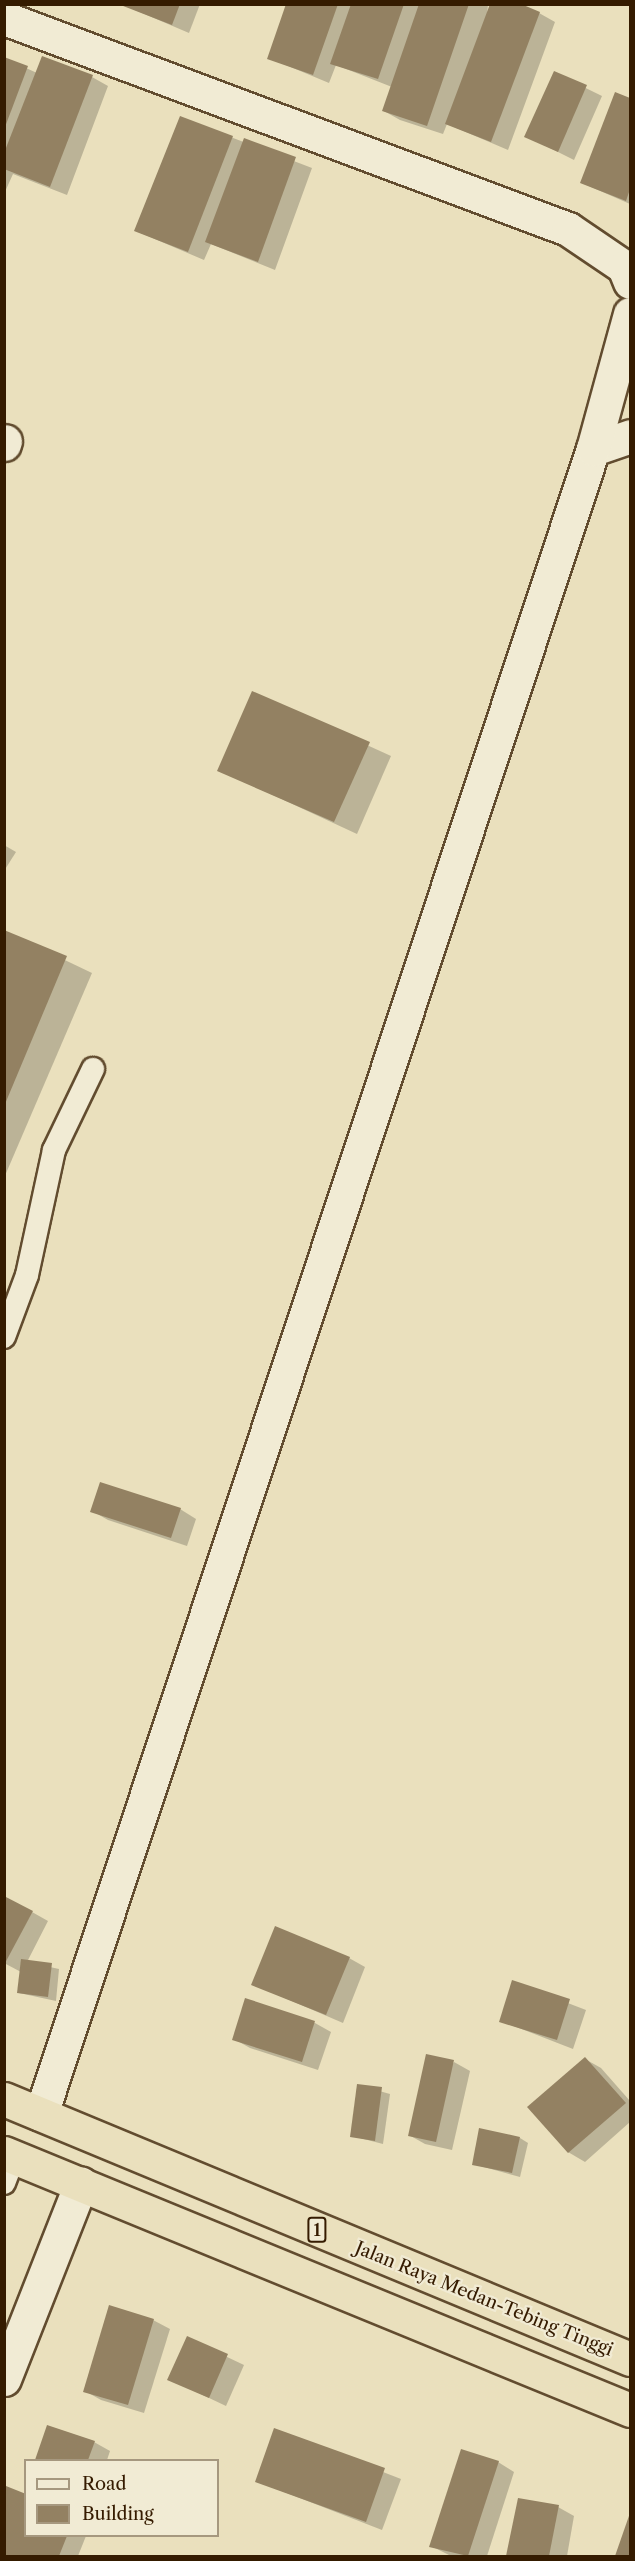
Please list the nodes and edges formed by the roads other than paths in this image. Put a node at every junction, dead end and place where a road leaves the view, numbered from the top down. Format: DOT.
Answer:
graph roads {
  1 [pos="4,18"];
  2 [pos="630,282"];
  3 [pos="630,314"];
  4 [pos="599,429"];
  5 [pos="630,436"];
  6 [pos="93,1069"];
  7 [pos="4,1337"];
  8 [pos="4,2099"];
  9 [pos="41,2114"];
  10 [pos="8,2165"];
  11 [pos="81,2184"];
  12 [pos="549,2325"];
  13 [pos="630,2359"];
  14 [pos="533,2369"];
  15 [pos="4,2379"];
  16 [pos="630,2410"];
  1 -- 2 [label="street"];
  3 -- 4 [label="street"];
  4 -- 5 [label="street"];
  4 -- 9 [label="street"];
  6 -- 7 [label="lane"];
  8 -- 9 [label="highway, Jalan Raya Medan-Tebing Tinggi / 1"];
  9 -- 12 [label="highway, Jalan Raya Medan-Tebing Tinggi / 1"];
  10 -- 11 [label="highway"];
  11 -- 14 [label="highway"];
  11 -- 15 [label="street"];
  12 -- 13 [label="highway, Jalan Raya Medan-Tebing Tinggi / 1"];
  12 -- 14 [label="highway"];
  14 -- 16 [label="highway"];
}
